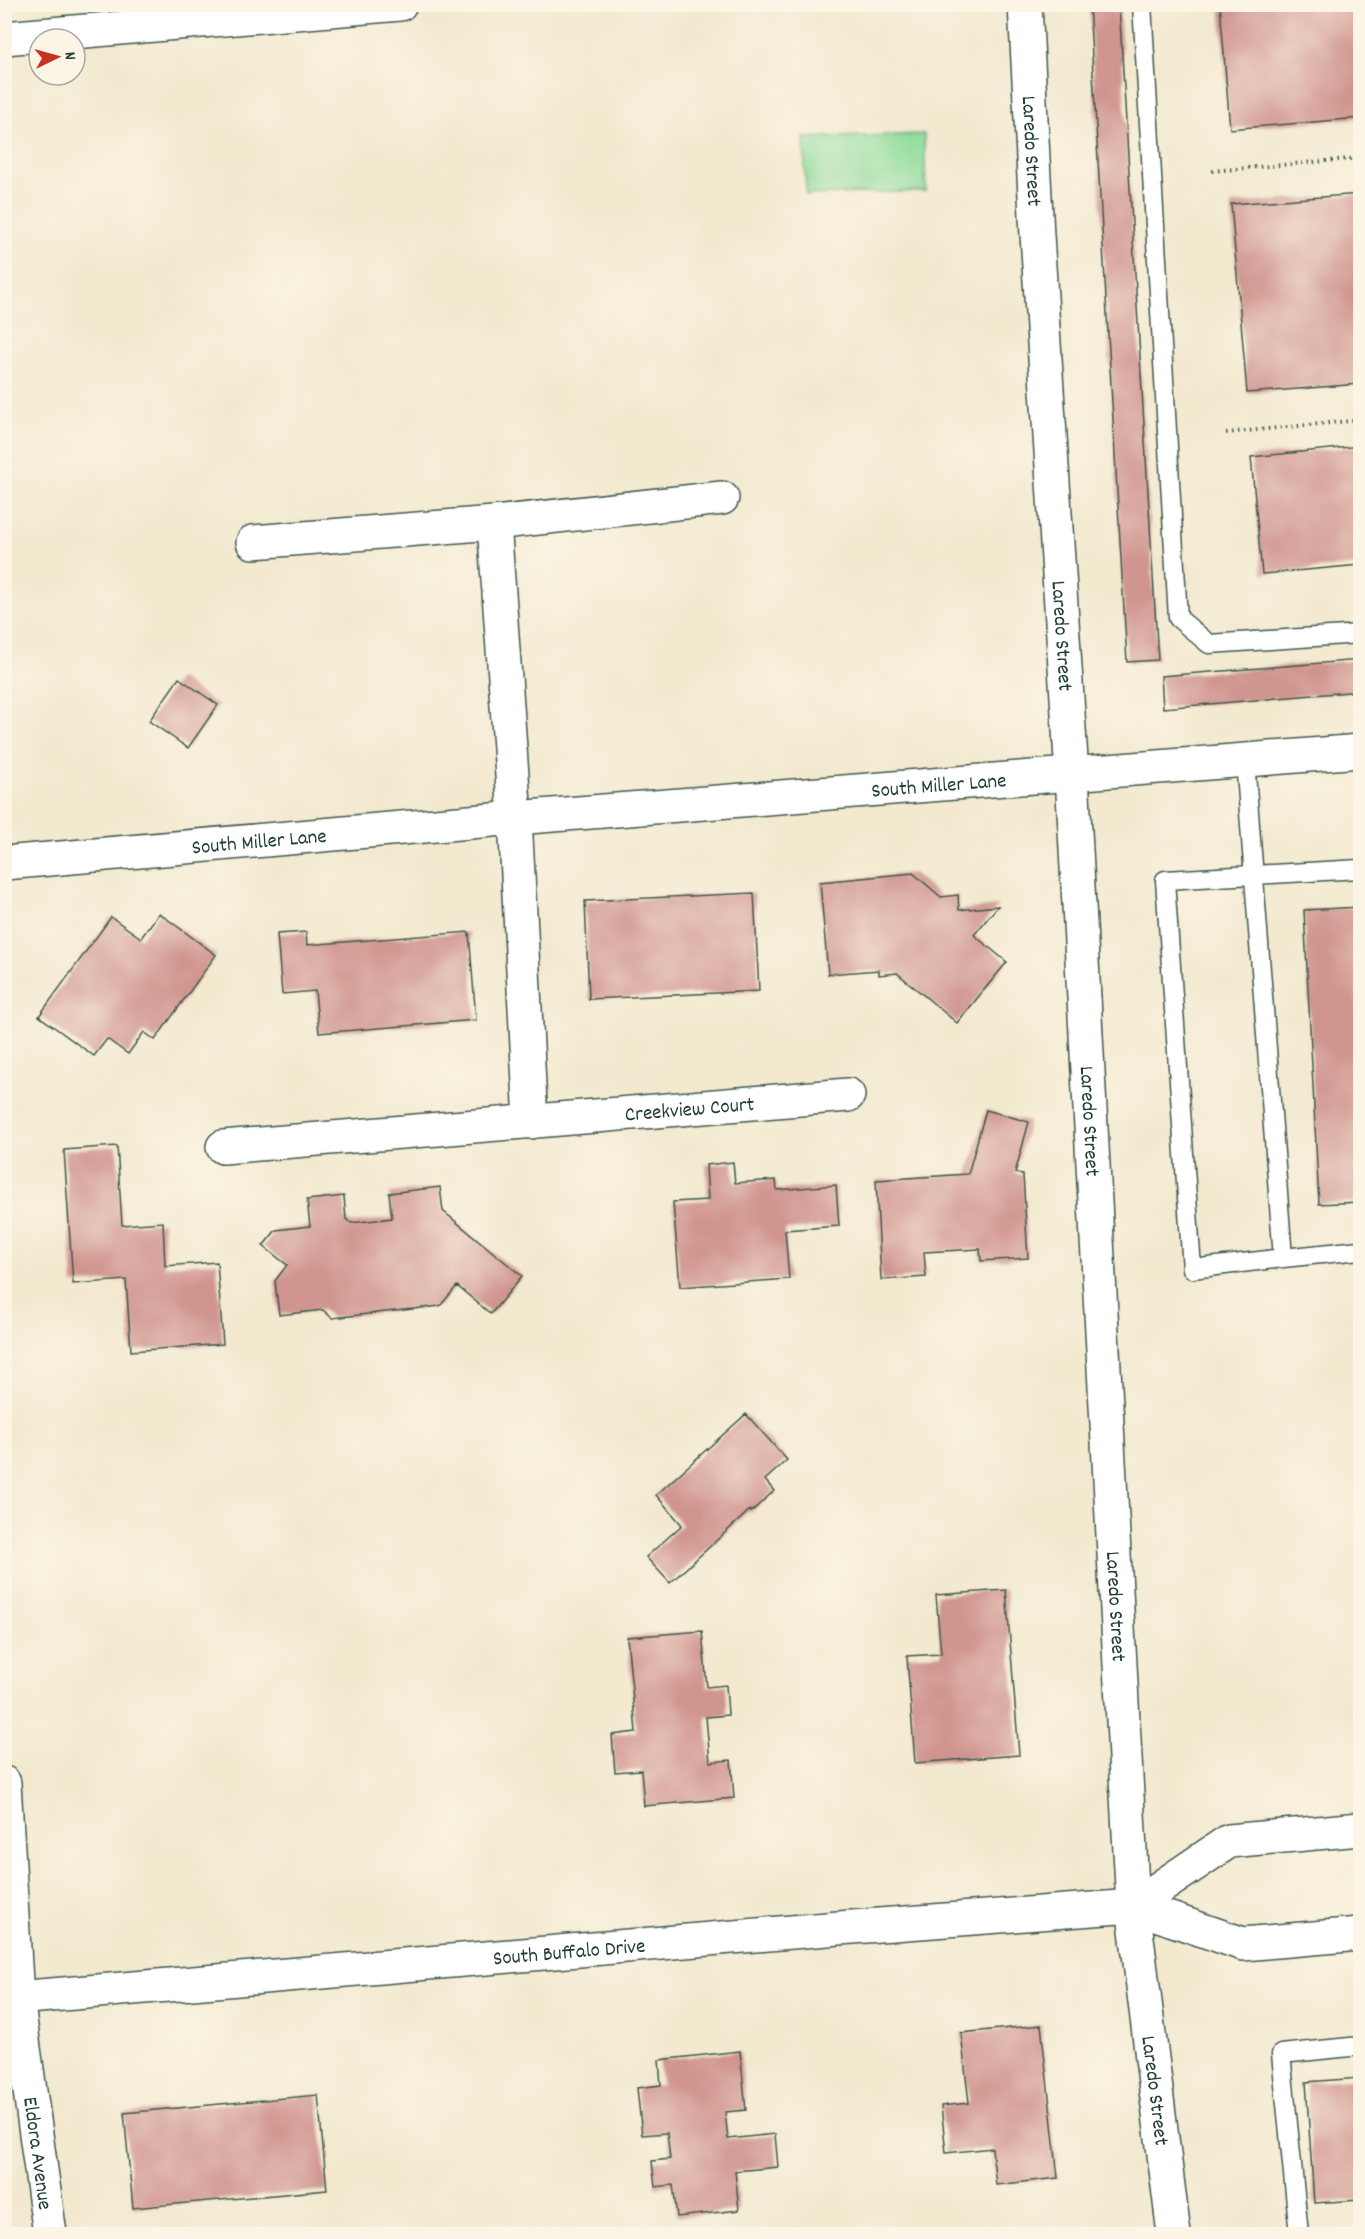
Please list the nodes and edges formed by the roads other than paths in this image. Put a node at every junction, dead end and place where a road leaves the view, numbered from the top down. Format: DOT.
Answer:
graph roads {
  1 [pos="400,4"];
  2 [pos="1025,4"];
  3 [pos="1142,4"];
  4 [pos="4,38"];
  5 [pos="722,498"];
  6 [pos="494,523"];
  7 [pos="253,542"];
  8 [pos="1360,634"];
  9 [pos="1360,751"];
  10 [pos="1245,760"];
  11 [pos="1071,775"];
  12 [pos="514,818"];
  13 [pos="4,863"];
  14 [pos="1360,868"];
  15 [pos="1254,875"];
  16 [pos="848,1095"];
  17 [pos="531,1122"];
  18 [pos="223,1147"];
  19 [pos="1360,1250"];
  20 [pos="1283,1258"];
  21 [pos="4,1783"];
  22 [pos="1360,1829"];
  23 [pos="1133,1906"];
  24 [pos="1360,1934"];
  25 [pos="11,1999"];
  26 [pos="1360,2046"];
  27 [pos="50,2235"];
  28 [pos="1174,2235"];
  29 [pos="1299,2235"];
  1 -- 4 [label="street"];
  2 -- 11 [label="street, Laredo Street"];
  3 -- 8 [label="lane"];
  5 -- 6 [label="street"];
  6 -- 7 [label="street"];
  6 -- 12 [label="street"];
  9 -- 10 [label="street, South Miller Lane"];
  10 -- 11 [label="street, South Miller Lane"];
  10 -- 15 [label="lane"];
  11 -- 12 [label="street, South Miller Lane"];
  11 -- 23 [label="street, Laredo Street"];
  12 -- 13 [label="street, South Miller Lane"];
  12 -- 17 [label="street"];
  14 -- 15 [label="lane"];
  15 -- 20 [label="lane"];
  15 -- 20 [label="lane"];
  16 -- 17 [label="street, Creekview Court"];
  17 -- 18 [label="street, Creekview Court"];
  19 -- 20 [label="lane"];
  21 -- 25 [label="street, Eldora Avenue"];
  22 -- 23 [label="street, South Buffalo Drive"];
  23 -- 24 [label="street, South Buffalo Drive"];
  23 -- 25 [label="street, South Buffalo Drive"];
  23 -- 28 [label="street, Laredo Street"];
  25 -- 27 [label="street, Eldora Avenue"];
  26 -- 29 [label="lane"];
}
